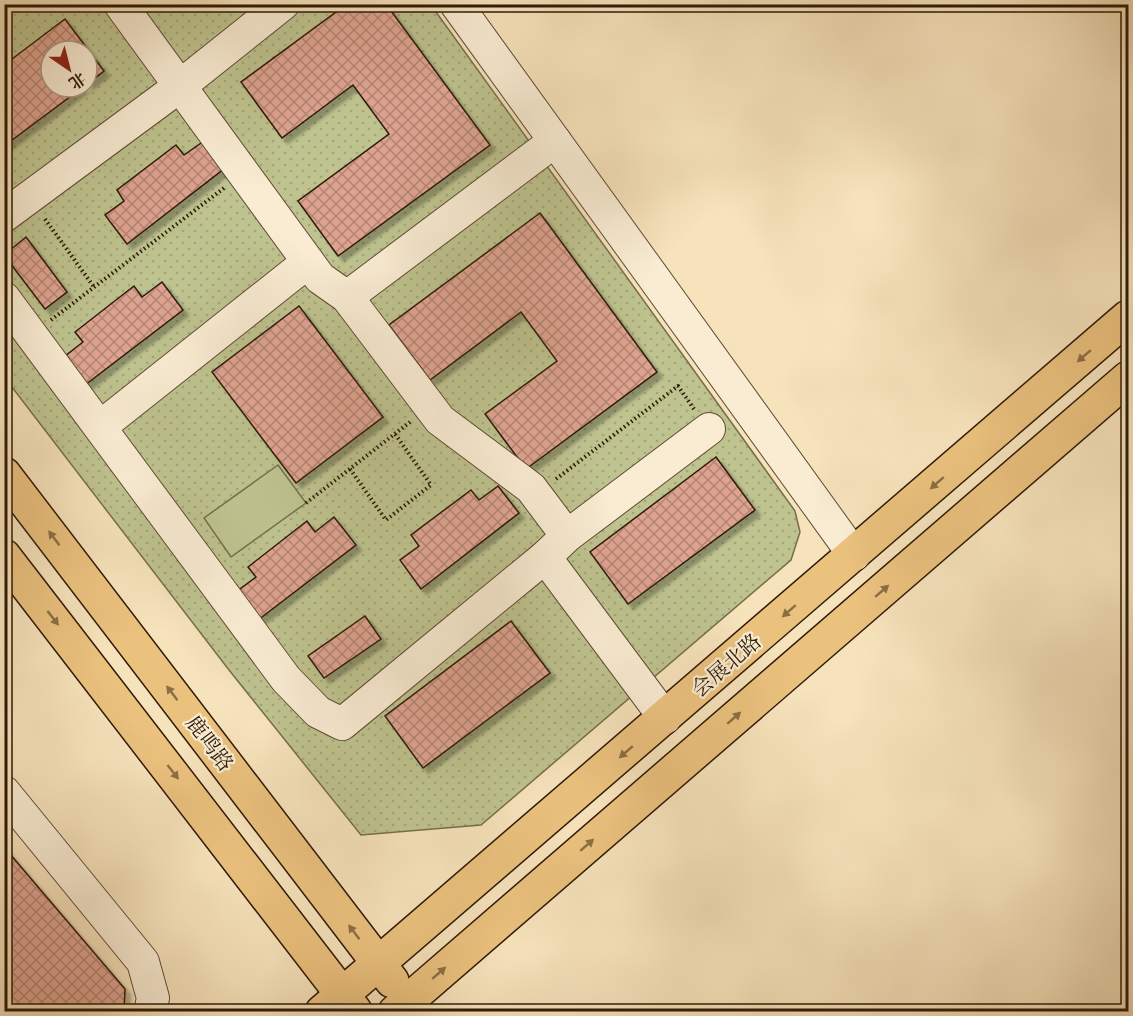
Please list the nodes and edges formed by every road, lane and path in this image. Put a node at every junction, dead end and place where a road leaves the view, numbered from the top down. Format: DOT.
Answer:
graph roads {
  1 [pos="120,4"];
  2 [pos="283,4"];
  3 [pos="456,4"];
  4 [pos="180,86"];
  5 [pos="555,141"];
  6 [pos="243,173"];
  7 [pos="30,198"];
  8 [pos="4,216"];
  9 [pos="309,262"];
  10 [pos="94,286"];
  11 [pos="346,297"];
  12 [pos="4,298"];
  13 [pos="1128,318"];
  14 [pos="31,334"];
  15 [pos="1128,378"];
  16 [pos="430,407"];
  17 [pos="100,427"];
  18 [pos="709,429"];
  19 [pos="395,434"];
  20 [pos="350,469"];
  21 [pos="4,474"];
  22 [pos="536,494"];
  23 [pos="306,503"];
  24 [pos="567,536"];
  25 [pos="4,555"];
  26 [pos="854,555"];
  27 [pos="544,557"];
  28 [pos="665,718"];
  29 [pos="4,792"];
  30 [pos="379,964"];
  31 [pos="340,1006"];
  32 [pos="406,1008"];
  33 [pos="150,1011"];
  1 -- 4 [label="street"];
  2 -- 4 [label="street"];
  3 -- 5 [label="street"];
  4 -- 6 [label="street"];
  4 -- 7 [label="street"];
  5 -- 11 [label="street"];
  5 -- 26 [label="street"];
  6 -- 9 [label="street"];
  6 -- 10 [label="path"];
  7 -- 8 [label="street"];
  7 -- 10 [label="path"];
  9 -- 11 [label="street"];
  9 -- 17 [label="street"];
  10 -- 14 [label="path"];
  11 -- 16 [label="street"];
  12 -- 14 [label="street"];
  13 -- 26 [label="main road, 会展北路, one-way"];
  14 -- 17 [label="street"];
  32 -- 15 [label="main road, one-way"];
  16 -- 19 [label="path"];
  16 -- 22 [label="street"];
  17 -- 27 [label="street"];
  18 -- 22 [label="path"];
  18 -- 24 [label="street"];
  19 -- 20 [label="path"];
  19 -- 20 [label="path"];
  20 -- 23 [label="path"];
  30 -- 21 [label="main road, 鹿鸣路, one-way"];
  22 -- 24 [label="street"];
  24 -- 27 [label="street"];
  25 -- 31 [label="main road, one-way"];
  26 -- 28 [label="main road, 会展北路, one-way"];
  27 -- 28 [label="street"];
  28 -- 30 [label="main road, 会展北路, one-way"];
  29 -- 33 [label="street"];
  30 -- 31 [label="main road, 会展北路"];
  30 -- 32 [label="main road, 鹿鸣路"];
}
